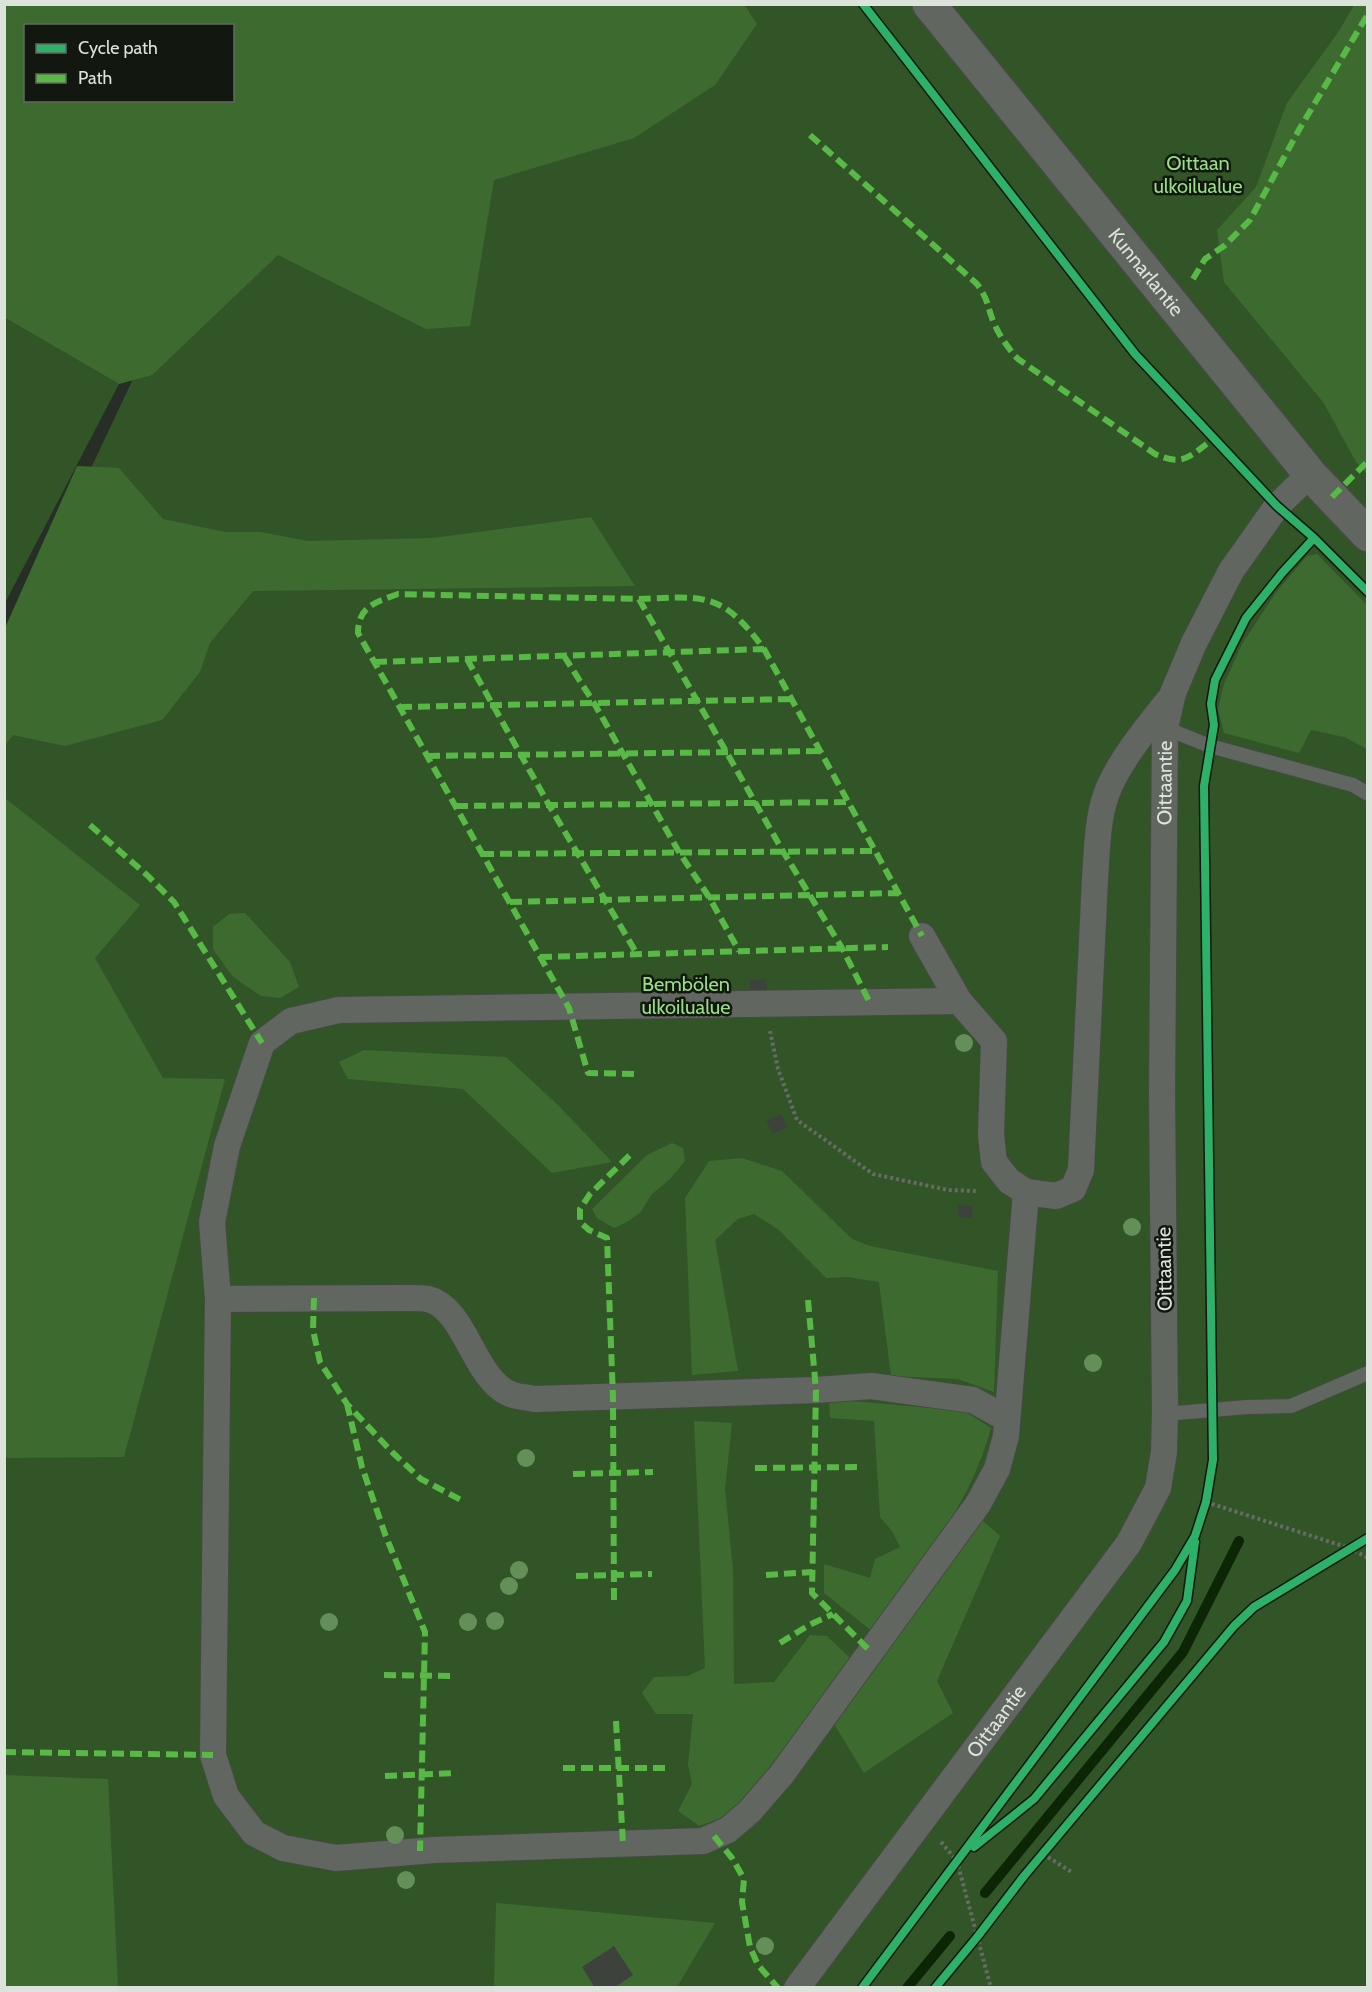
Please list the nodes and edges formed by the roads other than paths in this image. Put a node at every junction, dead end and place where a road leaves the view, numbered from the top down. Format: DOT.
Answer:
graph roads {
  1 [pos="928,4"];
  2 [pos="1310,474"];
  3 [pos="1368,535"];
  4 [pos="1173,693"];
  5 [pos="1165,728"];
  6 [pos="1368,794"];
  7 [pos="922,936"];
  8 [pos="959,1001"];
  9 [pos="1026,1192"];
  10 [pos="218,1299"];
  11 [pos="1368,1373"];
  12 [pos="1165,1414"];
  13 [pos="1007,1419"];
  14 [pos="797,1988"];
  1 -- 2 [label="main road, Kunnarlantie"];
  2 -- 3 [label="main road, Kunnarlantie"];
  2 -- 4 [label="street, Oittaantie"];
  4 -- 5 [label="street, Oittaantie"];
  4 -- 9 [label="street"];
  5 -- 6 [label="lane"];
  5 -- 12 [label="street, Oittaantie"];
  7 -- 8 [label="street"];
  8 -- 9 [label="street"];
  8 -- 10 [label="street"];
  9 -- 13 [label="street"];
  10 -- 13 [label="street"];
  10 -- 13 [label="street"];
  11 -- 12 [label="lane"];
  12 -- 14 [label="street, Oittaantie"];
}
